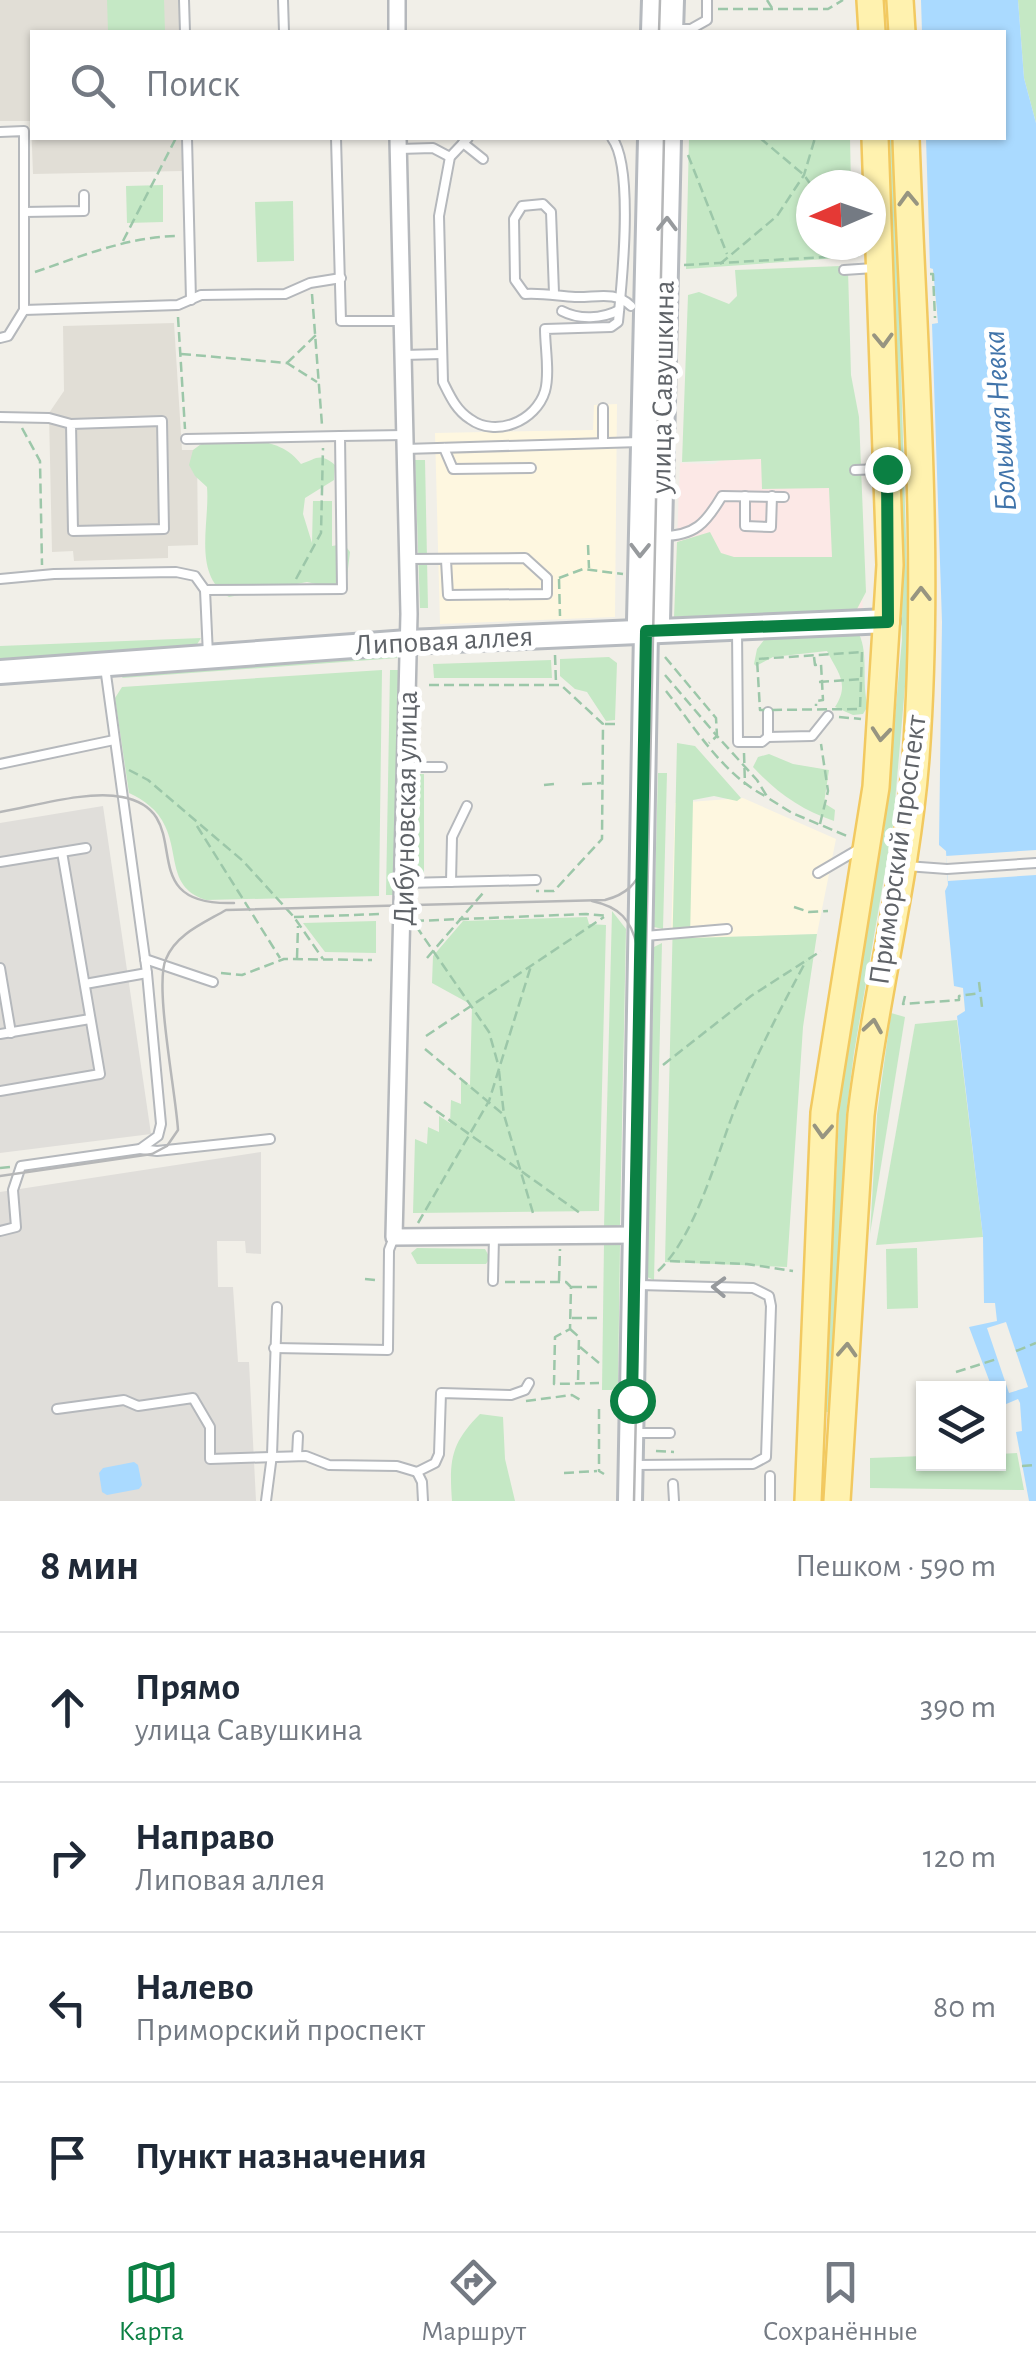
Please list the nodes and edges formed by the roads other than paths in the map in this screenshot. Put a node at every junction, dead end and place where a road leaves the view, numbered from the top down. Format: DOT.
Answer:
graph roads {
  1 [pos="184,0"];
  2 [pos="283,0"];
  3 [pos="397,0"];
  4 [pos="654,0"];
  5 [pos="672,0"];
  6 [pos="870,0"];
  7 [pos="900,0"];
  8 [pos="707,4"];
  9 [pos="185,30"];
  10 [pos="284,30"];
  11 [pos="397,30"];
  12 [pos="665,30"];
  13 [pos="665,30"];
  14 [pos="675,30"];
  15 [pos="872,30"];
  16 [pos="902,30"];
  17 [pos="0,132"];
  18 [pos="187,140"];
  19 [pos="336,140"];
  20 [pos="465,140"];
  21 [pos="622,140"];
  22 [pos="876,140"];
  23 [pos="906,140"];
  24 [pos="399,144"];
  25 [pos="648,145"];
  26 [pos="450,157"];
  27 [pos="483,159"];
  28 [pos="84,196"];
  29 [pos="24,212"];
  30 [pos="872,262"];
  31 [pos="844,270"];
  32 [pos="341,278"];
  33 [pos="554,292"];
  34 [pos="620,298"];
  35 [pos="190,300"];
  36 [pos="638,306"];
  37 [pos="24,310"];
  38 [pos="619,310"];
  39 [pos="562,311"];
  40 [pos="402,320"];
  41 [pos="0,338"];
  42 [pos="442,354"];
  43 [pos="403,356"];
  44 [pos="603,408"];
  45 [pos="0,417"];
  46 [pos="70,424"];
  47 [pos="340,436"];
  48 [pos="186,440"];
  49 [pos="405,442"];
  50 [pos="603,442"];
  51 [pos="643,442"];
  52 [pos="444,448"];
  53 [pos="531,468"];
  54 [pos="887,469"];
  55 [pos="855,470"];
  56 [pos="746,496"];
  57 [pos="772,496"];
  58 [pos="784,496"];
  59 [pos="660,536"];
  60 [pos="407,559"];
  61 [pos="446,560"];
  62 [pos="0,580"];
  63 [pos="205,590"];
  64 [pos="888,622"];
  65 [pos="737,628"];
  66 [pos="646,631"];
  67 [pos="408,642"];
  68 [pos="208,655"];
  69 [pos="104,663"];
  70 [pos="0,672"];
  71 [pos="768,712"];
  72 [pos="828,716"];
  73 [pos="768,737"];
  74 [pos="114,740"];
  75 [pos="0,764"];
  76 [pos="406,767"];
  77 [pos="442,767"];
  78 [pos="467,806"];
  79 [pos="857,840"];
  80 [pos="86,848"];
  81 [pos="62,852"];
  82 [pos="0,862"];
  83 [pos="1036,863"];
  84 [pos="901,865"];
  85 [pos="818,873"];
  86 [pos="536,880"];
  87 [pos="405,882"];
  88 [pos="451,882"];
  89 [pos="727,929"];
  90 [pos="641,938"];
  91 [pos="145,959"];
  92 [pos="0,968"];
  93 [pos="147,973"];
  94 [pos="213,982"];
  95 [pos="84,984"];
  96 [pos="90,1019"];
  97 [pos="11,1032"];
  98 [pos="0,1034"];
  99 [pos="0,1091"];
  100 [pos="270,1139"];
  101 [pos="140,1149"];
  102 [pos="0,1231"];
  103 [pos="636,1235"];
  104 [pos="494,1236"];
  105 [pos="402,1238"];
  106 [pos="493,1282"];
  107 [pos="635,1285"];
  108 [pos="278,1307"];
  109 [pos="274,1348"];
  110 [pos="530,1382"];
  111 [pos="57,1409"];
  112 [pos="632,1432"];
  113 [pos="670,1433"];
  114 [pos="298,1436"];
  115 [pos="272,1455"];
  116 [pos="297,1456"];
  117 [pos="631,1465"];
  118 [pos="417,1472"];
  119 [pos="770,1476"];
  120 [pos="674,1484"];
  121 [pos="266,1501"];
  122 [pos="423,1501"];
  123 [pos="630,1501"];
  124 [pos="674,1501"];
  125 [pos="770,1501"];
  126 [pos="808,1501"];
  127 [pos="837,1501"];
  1 -- 9 [label="lane"];
  2 -- 10 [label="lane"];
  3 -- 11 [label="street"];
  4 -- 12 [label="main road"];
  5 -- 13 [label="main road"];
  6 -- 15 [label="main road"];
  7 -- 16 [label="main road"];
  8 -- 14 [label="lane"];
  17 -- 29 [label="lane"];
  18 -- 35 [label="lane"];
  19 -- 32 [label="lane"];
  20 -- 26 [label="lane"];
  20 -- 27 [label="lane"];
  21 -- 25 [label="lane"];
  22 -- 30 [label="main road, Приморский проспект"];
  84 -- 23 [label="main road, Приморский проспект, one-way"];
  24 -- 26 [label="lane"];
  24 -- 40 [label="street, Дибуновская улица"];
  25 -- 34 [label="lane"];
  25 -- 36 [label="main road, улица Савушкина"];
  59 -- 25 [label="main road, улица Савушкина, one-way"];
  26 -- 42 [label="lane"];
  28 -- 29 [label="lane"];
  29 -- 37 [label="lane"];
  30 -- 31 [label="lane"];
  30 -- 54 [label="main road, Приморский проспект, one-way"];
  32 -- 35 [label="lane"];
  32 -- 40 [label="lane"];
  33 -- 33 [label="lane"];
  33 -- 34 [label="lane"];
  34 -- 36 [label="lane"];
  34 -- 38 [label="lane"];
  35 -- 37 [label="lane"];
  36 -- 38 [label="lane"];
  36 -- 51 [label="main road, улица Савушкина"];
  37 -- 41 [label="lane"];
  38 -- 39 [label="lane"];
  38 -- 42 [label="lane"];
  40 -- 43 [label="street, Дибуновская улица"];
  42 -- 43 [label="lane"];
  43 -- 49 [label="street, Дибуновская улица"];
  44 -- 50 [label="lane"];
  45 -- 46 [label="lane"];
  46 -- 46 [label="lane"];
  47 -- 48 [label="lane"];
  47 -- 49 [label="lane"];
  47 -- 63 [label="lane"];
  49 -- 52 [label="lane"];
  49 -- 60 [label="street, Дибуновская улица"];
  50 -- 51 [label="lane"];
  50 -- 52 [label="lane"];
  51 -- 66 [label="main road, улица Савушкина, one-way"];
  52 -- 53 [label="lane"];
  54 -- 55 [label="lane"];
  54 -- 64 [label="main road, Приморский проспект"];
  56 -- 57 [label="lane"];
  56 -- 57 [label="lane"];
  56 -- 59 [label="lane"];
  57 -- 58 [label="lane"];
  59 -- 66 [label="main road, улица Савушкина"];
  60 -- 61 [label="lane"];
  60 -- 67 [label="street, Дибуновская улица"];
  61 -- 61 [label="lane"];
  62 -- 63 [label="lane"];
  63 -- 68 [label="lane"];
  64 -- 65 [label="main road, Липовая аллея"];
  64 -- 79 [label="main road, Приморский проспект, one-way"];
  65 -- 66 [label="main road, Липовая аллея"];
  65 -- 73 [label="lane"];
  66 -- 67 [label="main road, Липовая аллея"];
  66 -- 90 [label="main road, улица Савушкина"];
  67 -- 68 [label="main road, Липовая аллея"];
  67 -- 76 [label="street, Дибуновская улица"];
  68 -- 69 [label="main road, Липовая аллея"];
  69 -- 70 [label="main road, Липовая аллея"];
  69 -- 74 [label="lane"];
  71 -- 73 [label="lane"];
  72 -- 73 [label="lane"];
  74 -- 75 [label="lane"];
  74 -- 91 [label="lane"];
  76 -- 77 [label="lane"];
  76 -- 87 [label="street, Дибуновская улица"];
  78 -- 88 [label="lane"];
  79 -- 85 [label="lane"];
  79 -- 126 [label="main road, Приморский проспект, one-way"];
  80 -- 81 [label="lane"];
  81 -- 82 [label="lane"];
  81 -- 95 [label="lane"];
  83 -- 84 [label="lane"];
  127 -- 84 [label="main road, Приморский проспект, one-way"];
  86 -- 88 [label="lane"];
  87 -- 88 [label="lane"];
  87 -- 105 [label="street, Дибуновская улица"];
  89 -- 90 [label="lane"];
  90 -- 103 [label="main road, улица Савушкина"];
  91 -- 93 [label="lane"];
  91 -- 94 [label="lane"];
  92 -- 97 [label="lane"];
  93 -- 95 [label="lane"];
  93 -- 101 [label="lane"];
  95 -- 96 [label="lane"];
  96 -- 97 [label="lane"];
  96 -- 99 [label="lane"];
  97 -- 98 [label="lane"];
  100 -- 101 [label="lane"];
  101 -- 102 [label="lane"];
  103 -- 104 [label="street"];
  103 -- 107 [label="main road, улица Савушкина"];
  104 -- 105 [label="street"];
  104 -- 106 [label="lane"];
  105 -- 109 [label="lane"];
  107 -- 112 [label="main road, улица Савушкина"];
  117 -- 107 [label="lane, one-way"];
  108 -- 109 [label="lane"];
  109 -- 115 [label="lane"];
  110 -- 118 [label="lane"];
  111 -- 115 [label="lane"];
  112 -- 113 [label="lane"];
  112 -- 117 [label="main road, улица Савушкина"];
  114 -- 116 [label="lane"];
  115 -- 116 [label="lane"];
  115 -- 121 [label="lane"];
  116 -- 118 [label="lane"];
  117 -- 123 [label="main road, улица Савушкина"];
  118 -- 122 [label="lane"];
  119 -- 125 [label="lane"];
  120 -- 124 [label="lane"];
}
